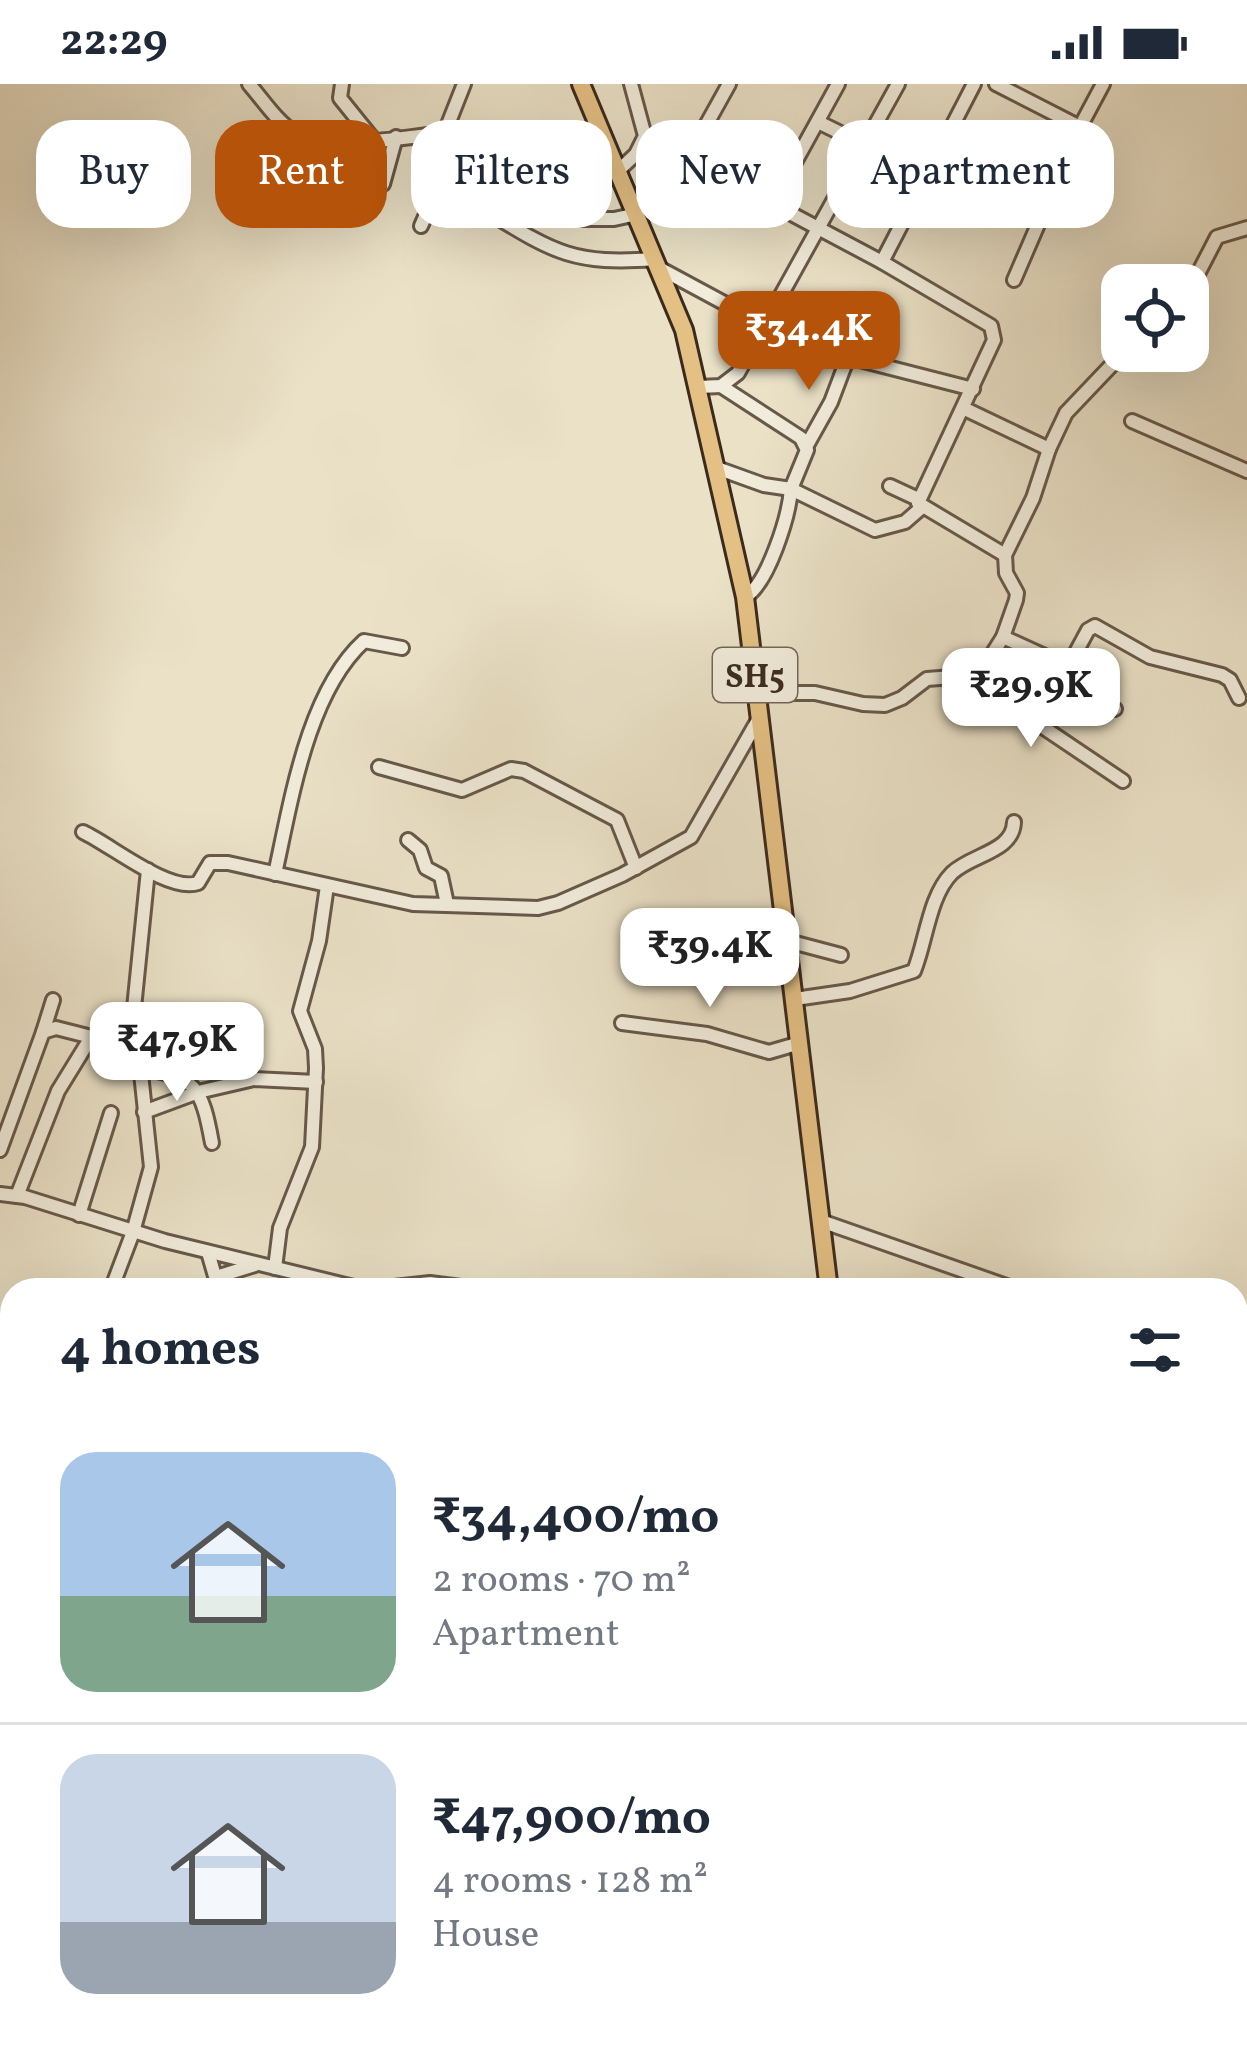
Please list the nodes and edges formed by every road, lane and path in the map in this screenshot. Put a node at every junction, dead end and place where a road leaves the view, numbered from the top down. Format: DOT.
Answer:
graph roads {
  1 [pos="249,84"];
  2 [pos="342,84"];
  3 [pos="464,84"];
  4 [pos="580,84"];
  5 [pos="631,84"];
  6 [pos="729,84"];
  7 [pos="838,84"];
  8 [pos="898,84"];
  9 [pos="974,84"];
  10 [pos="996,84"];
  11 [pos="1103,84"];
  12 [pos="281,120"];
  13 [pos="358,120"];
  14 [pos="450,120"];
  15 [pos="641,120"];
  16 [pos="709,120"];
  17 [pos="879,120"];
  18 [pos="1065,120"];
  19 [pos="1084,120"];
  20 [pos="818,122"];
  21 [pos="827,126"];
  22 [pos="411,136"];
  23 [pos="396,137"];
  24 [pos="387,138"];
  25 [pos="803,149"];
  26 [pos="636,152"];
  27 [pos="387,170"];
  28 [pos="619,170"];
  29 [pos="636,212"];
  30 [pos="827,213"];
  31 [pos="803,221"];
  32 [pos="514,228"];
  33 [pos="643,228"];
  34 [pos="1037,228"];
  35 [pos="1247,228"];
  36 [pos="818,229"];
  37 [pos="882,262"];
  38 [pos="657,263"];
  39 [pos="1203,264"];
  40 [pos="1014,280"];
  41 [pos="764,324"];
  42 [pos="848,357"];
  43 [pos="1105,372"];
  44 [pos="721,386"];
  45 [pos="699,387"];
  46 [pos="973,389"];
  47 [pos="965,409"];
  48 [pos="1132,421"];
  49 [pos="806,446"];
  50 [pos="1049,449"];
  51 [pos="714,467"];
  52 [pos="1247,471"];
  53 [pos="890,486"];
  54 [pos="791,489"];
  55 [pos="919,504"];
  56 [pos="1005,555"];
  57 [pos="745,597"];
  58 [pos="1003,637"];
  59 [pos="403,648"];
  60 [pos="1066,669"];
  61 [pos="970,678"];
  62 [pos="758,693"];
  63 [pos="1239,698"];
  64 [pos="1115,709"];
  65 [pos="759,718"];
  66 [pos="379,767"];
  67 [pos="1123,781"];
  68 [pos="1014,822"];
  69 [pos="83,832"];
  70 [pos="409,840"];
  71 [pos="636,868"];
  72 [pos="148,870"];
  73 [pos="275,874"];
  74 [pos="327,886"];
  75 [pos="447,904"];
  76 [pos="788,940"];
  77 [pos="842,955"];
  78 [pos="795,999"];
  79 [pos="53,1000"];
  80 [pos="622,1023"];
  81 [pos="43,1032"];
  82 [pos="89,1040"];
  83 [pos="800,1043"];
  84 [pos="135,1048"];
  85 [pos="138,1068"];
  86 [pos="316,1082"];
  87 [pos="199,1092"];
  88 [pos="144,1112"];
  89 [pos="111,1113"];
  90 [pos="212,1143"];
  91 [pos="0,1150"];
  92 [pos="0,1194"];
  93 [pos="17,1196"];
  94 [pos="79,1215"];
  95 [pos="821,1221"];
  96 [pos="134,1232"];
  97 [pos="208,1252"];
  98 [pos="257,1264"];
  99 [pos="275,1268"];
  100 [pos="115,1278"];
  101 [pos="216,1278"];
  102 [pos="230,1278"];
  103 [pos="317,1278"];
  104 [pos="828,1278"];
  105 [pos="984,1278"];
  106 [pos="0,1340"];
  107 [pos="0,1392"];
  1 -- 12 [label="street"];
  2 -- 13 [label="street"];
  3 -- 14 [label="street"];
  4 -- 28 [label="main road, SH5"];
  5 -- 15 [label="street"];
  6 -- 16 [label="street"];
  7 -- 20 [label="street"];
  8 -- 17 [label="street"];
  9 -- 37 [label="street"];
  10 -- 18 [label="street"];
  11 -- 19 [label="street"];
  20 -- 21 [label="street"];
  20 -- 25 [label="street"];
  22 -- 23 [label="street"];
  23 -- 24 [label="street"];
  23 -- 27 [label="street"];
  26 -- 28 [label="street"];
  28 -- 29 [label="main road, SH5"];
  30 -- 36 [label="street"];
  31 -- 36 [label="street"];
  32 -- 38 [label="street"];
  33 -- 38 [label="main road, SH5"];
  34 -- 40 [label="street"];
  35 -- 39 [label="street"];
  36 -- 37 [label="street"];
  36 -- 41 [label="street"];
  37 -- 46 [label="street"];
  38 -- 41 [label="street"];
  38 -- 45 [label="main road, SH5"];
  41 -- 42 [label="street"];
  41 -- 44 [label="street"];
  42 -- 46 [label="street"];
  42 -- 49 [label="street"];
  43 -- 50 [label="street"];
  44 -- 45 [label="street"];
  44 -- 49 [label="street"];
  45 -- 51 [label="main road, SH5"];
  46 -- 47 [label="street"];
  47 -- 50 [label="street"];
  47 -- 55 [label="street"];
  48 -- 52 [label="street"];
  49 -- 54 [label="street"];
  50 -- 56 [label="street"];
  51 -- 54 [label="street"];
  51 -- 57 [label="main road, SH5"];
  53 -- 55 [label="street"];
  54 -- 55 [label="street"];
  54 -- 57 [label="street"];
  55 -- 56 [label="street"];
  56 -- 58 [label="street"];
  57 -- 62 [label="main road, SH5"];
  58 -- 60 [label="street"];
  58 -- 61 [label="street"];
  59 -- 73 [label="street"];
  60 -- 63 [label="street"];
  60 -- 64 [label="street"];
  61 -- 62 [label="street"];
  61 -- 67 [label="street"];
  62 -- 65 [label="main road, SH5"];
  65 -- 71 [label="street"];
  65 -- 76 [label="main road, SH5"];
  66 -- 71 [label="street"];
  68 -- 78 [label="street"];
  69 -- 72 [label="street"];
  70 -- 75 [label="street"];
  71 -- 75 [label="street"];
  72 -- 73 [label="street"];
  72 -- 84 [label="street"];
  73 -- 74 [label="street"];
  74 -- 75 [label="street"];
  74 -- 86 [label="street"];
  76 -- 77 [label="street"];
  76 -- 78 [label="main road, SH5"];
  78 -- 83 [label="main road, SH5"];
  79 -- 81 [label="street"];
  80 -- 83 [label="street"];
  81 -- 82 [label="street"];
  81 -- 91 [label="street"];
  82 -- 84 [label="street"];
  82 -- 93 [label="street"];
  83 -- 95 [label="main road, SH5"];
  84 -- 85 [label="street"];
  85 -- 87 [label="street"];
  85 -- 88 [label="street"];
  86 -- 87 [label="street"];
  86 -- 99 [label="street"];
  87 -- 88 [label="street"];
  87 -- 90 [label="street"];
  88 -- 96 [label="street"];
  89 -- 94 [label="street"];
  92 -- 93 [label="street"];
  93 -- 94 [label="street"];
  94 -- 96 [label="street"];
  95 -- 104 [label="main road, SH5"];
  95 -- 105 [label="street"];
  96 -- 97 [label="street"];
  96 -- 100 [label="street"];
  97 -- 98 [label="street"];
  97 -- 101 [label="street"];
  98 -- 99 [label="street"];
  98 -- 102 [label="street"];
  99 -- 103 [label="street"];
  106 -- 107 [label="street"];
}
